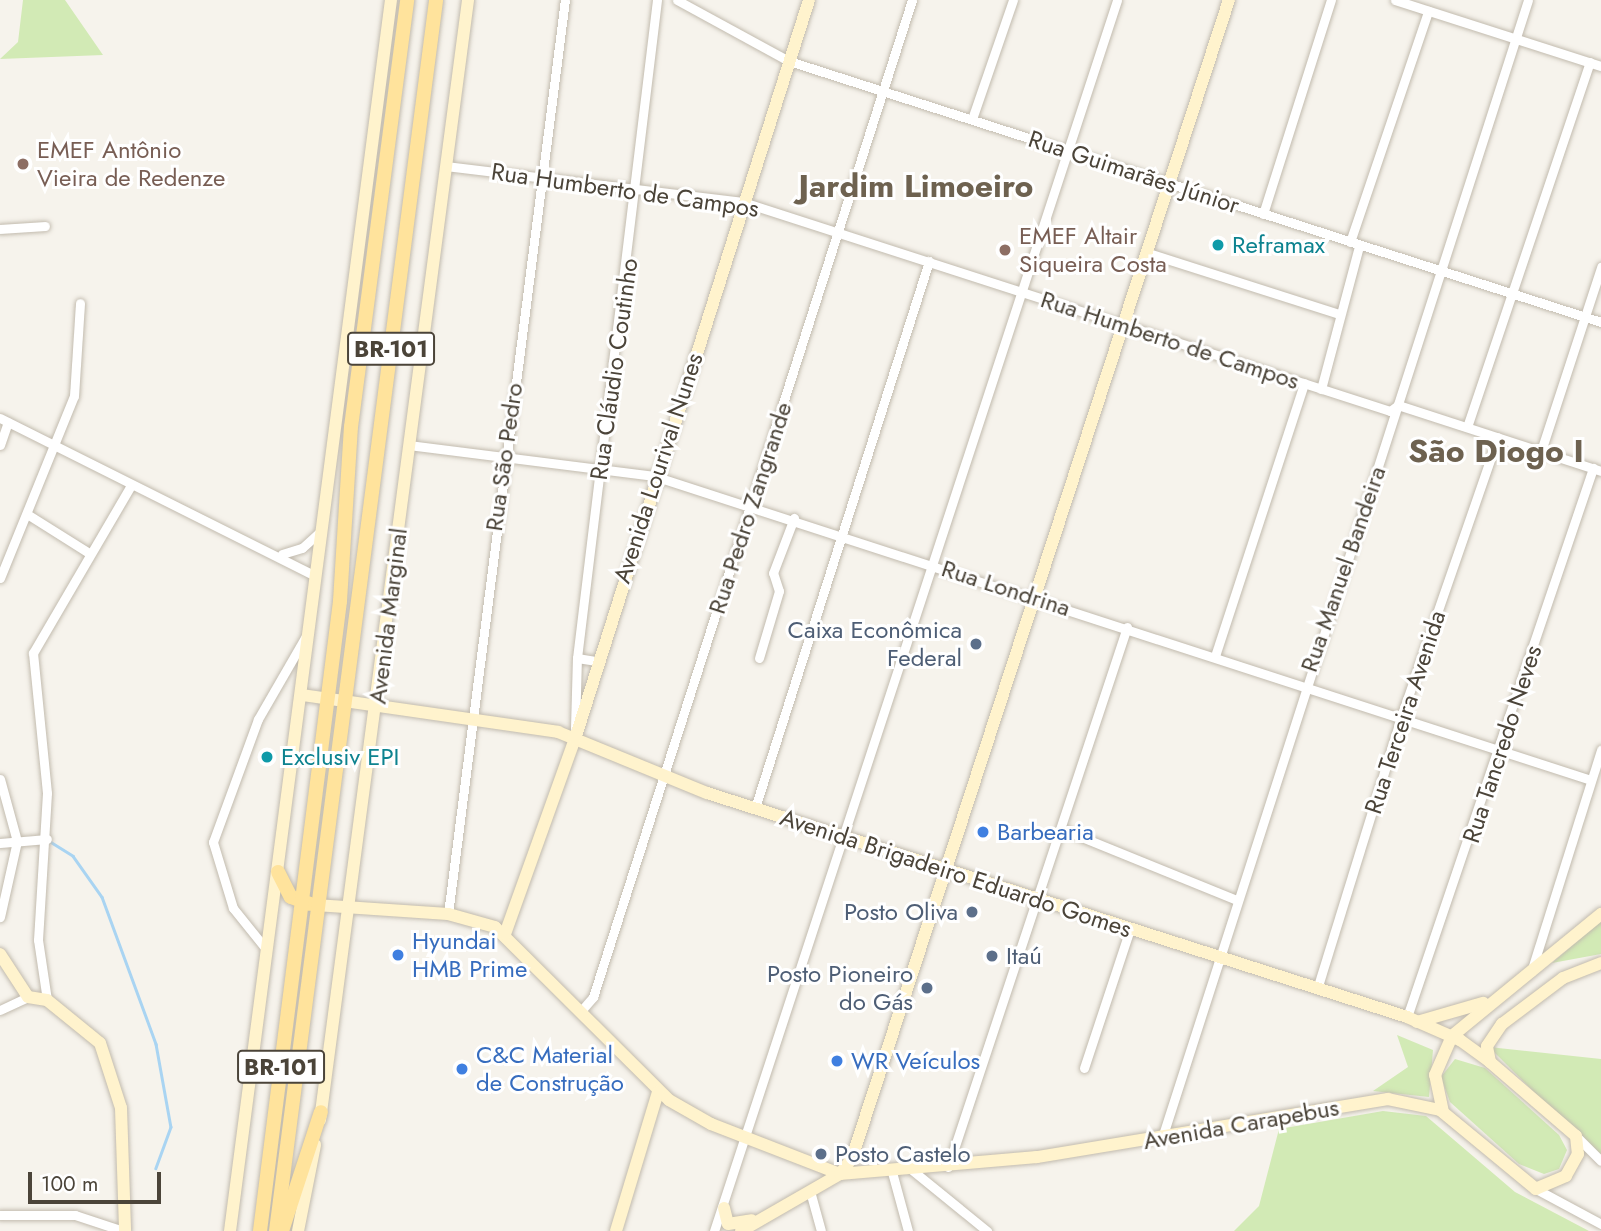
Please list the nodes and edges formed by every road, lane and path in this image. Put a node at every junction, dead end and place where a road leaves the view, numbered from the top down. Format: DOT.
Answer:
graph roads {
  1 [pos="391,0"];
  2 [pos="407,0"];
  3 [pos="436,0"];
  4 [pos="468,0"];
  5 [pos="565,0"];
  6 [pos="657,0"];
  7 [pos="677,0"];
  8 [pos="809,0"];
  9 [pos="912,0"];
  10 [pos="1013,0"];
  11 [pos="1117,0"];
  12 [pos="1229,0"];
  13 [pos="1331,0"];
  14 [pos="1395,0"];
  15 [pos="1528,0"];
  16 [pos="1428,11"];
  17 [pos="1516,38"];
  18 [pos="789,61"];
  19 [pos="1590,62"];
  20 [pos="1601,65"];
  21 [pos="881,90"];
  22 [pos="972,120"];
  23 [pos="1069,150"];
  24 [pos="446,166"];
  25 [pos="539,177"];
  26 [pos="1170,183"];
  27 [pos="638,189"];
  28 [pos="743,202"];
  29 [pos="1264,214"];
  30 [pos="45,226"];
  31 [pos="0,229"];
  32 [pos="837,232"];
  33 [pos="1355,244"];
  34 [pos="1148,253"];
  35 [pos="929,261"];
  36 [pos="1601,267"];
  37 [pos="1438,271"];
  38 [pos="1022,291"];
  39 [pos="1514,295"];
  40 [pos="80,303"];
  41 [pos="1339,314"];
  42 [pos="1584,317"];
  43 [pos="1601,323"];
  44 [pos="1125,327"];
  45 [pos="1304,383"];
  46 [pos="1321,389"];
  47 [pos="1398,405"];
  48 [pos="4,420"];
  49 [pos="1467,427"];
  50 [pos="1498,438"];
  51 [pos="0,444"];
  52 [pos="55,445"];
  53 [pos="409,445"];
  54 [pos="1541,451"];
  55 [pos="502,456"];
  56 [pos="600,466"];
  57 [pos="1597,470"];
  58 [pos="654,476"];
  59 [pos="131,485"];
  60 [pos="751,505"];
  61 [pos="27,514"];
  62 [pos="794,518"];
  63 [pos="322,530"];
  64 [pos="841,535"];
  65 [pos="89,553"];
  66 [pos="273,554"];
  67 [pos="933,564"];
  68 [pos="315,576"];
  69 [pos="0,578"];
  70 [pos="1036,597"];
  71 [pos="1127,627"];
  72 [pos="308,632"];
  73 [pos="1215,656"];
  74 [pos="577,658"];
  75 [pos="759,659"];
  76 [pos="597,661"];
  77 [pos="1304,685"];
  78 [pos="302,695"];
  79 [pos="328,697"];
  80 [pos="344,698"];
  81 [pos="377,703"];
  82 [pos="1401,717"];
  83 [pos="473,718"];
  84 [pos="575,739"];
  85 [pos="1499,750"];
  86 [pos="1601,750"];
  87 [pos="663,777"];
  88 [pos="0,779"];
  89 [pos="1591,780"];
  90 [pos="755,808"];
  91 [pos="1062,829"];
  92 [pos="846,837"];
  93 [pos="47,839"];
  94 [pos="17,841"];
  95 [pos="0,843"];
  96 [pos="946,869"];
  97 [pos="278,872"];
  98 [pos="1039,900"];
  99 [pos="1237,900"];
  100 [pos="308,904"];
  101 [pos="350,907"];
  102 [pos="448,914"];
  103 [pos="1601,914"];
  104 [pos="0,917"];
  105 [pos="1130,929"];
  106 [pos="505,934"];
  107 [pos="266,949"];
  108 [pos="0,954"];
  109 [pos="1219,958"];
  110 [pos="1601,963"];
  111 [pos="1530,976"];
  112 [pos="1317,989"];
  113 [pos="1500,996"];
  114 [pos="28,997"];
  115 [pos="47,1000"];
  116 [pos="0,1010"];
  117 [pos="580,1012"];
  118 [pos="1412,1020"];
  119 [pos="1452,1036"];
  120 [pos="1490,1062"];
  121 [pos="1084,1068"];
  122 [pos="658,1092"];
  123 [pos="321,1112"];
  124 [pos="1443,1112"];
  125 [pos="1576,1136"];
  126 [pos="746,1138"];
  127 [pos="1162,1138"];
  128 [pos="1601,1161"];
  129 [pos="948,1167"];
  130 [pos="912,1170"];
  131 [pos="892,1172"];
  132 [pos="840,1174"];
  133 [pos="1536,1189"];
  134 [pos="810,1191"];
  135 [pos="264,1201"];
  136 [pos="724,1208"];
  137 [pos="774,1212"];
  138 [pos="0,1215"];
  139 [pos="1601,1224"];
  140 [pos="124,1231"];
  141 [pos="230,1231"];
  142 [pos="250,1231"];
  143 [pos="260,1231"];
  144 [pos="276,1231"];
  145 [pos="282,1231"];
  146 [pos="298,1231"];
  147 [pos="616,1231"];
  148 [pos="714,1231"];
  149 [pos="741,1231"];
  150 [pos="821,1231"];
  151 [pos="908,1231"];
  152 [pos="987,1231"];
  1 -- 63 [label="main road"];
  2 -- 79 [label="main road, BR-101"];
  3 -- 80 [label="main road, BR-101"];
  4 -- 24 [label="main road, Avenida Marginal"];
  5 -- 25 [label="street, Rua São Pedro"];
  6 -- 27 [label="street, Rua Cláudio Coutinho"];
  7 -- 18 [label="street, Rua Guimarães Júnior"];
  8 -- 18 [label="main road, Avenida Lourival Nunes"];
  9 -- 21 [label="street, Rua Pedro Zangrande"];
  10 -- 22 [label="street"];
  11 -- 23 [label="street"];
  12 -- 26 [label="main road"];
  13 -- 29 [label="street"];
  14 -- 16 [label="street"];
  15 -- 17 [label="street, Rua Manuel Bandeira"];
  16 -- 17 [label="street"];
  16 -- 33 [label="street"];
  17 -- 19 [label="street"];
  17 -- 37 [label="street, Rua Manuel Bandeira"];
  18 -- 21 [label="street, Rua Guimarães Júnior"];
  18 -- 28 [label="main road, Avenida Lourival Nunes"];
  19 -- 20 [label="street"];
  19 -- 39 [label="street"];
  21 -- 22 [label="street, Rua Guimarães Júnior"];
  21 -- 32 [label="street, Rua Pedro Zangrande"];
  22 -- 23 [label="street, Rua Guimarães Júnior"];
  23 -- 26 [label="street, Rua Guimarães Júnior"];
  23 -- 38 [label="street"];
  24 -- 25 [label="street, Rua Humberto de Campos"];
  24 -- 53 [label="main road, Avenida Marginal"];
  25 -- 27 [label="street, Rua Humberto de Campos"];
  25 -- 55 [label="street, Rua São Pedro"];
  26 -- 29 [label="street, Rua Guimarães Júnior"];
  26 -- 34 [label="main road"];
  27 -- 28 [label="street, Rua Humberto de Campos"];
  27 -- 56 [label="street, Rua Cláudio Coutinho"];
  28 -- 32 [label="street, Rua Humberto de Campos"];
  28 -- 58 [label="main road, Avenida Lourival Nunes"];
  29 -- 33 [label="street, Rua Guimarães Júnior"];
  30 -- 31 [label="street"];
  32 -- 35 [label="street, Rua Humberto de Campos"];
  32 -- 60 [label="street, Rua Pedro Zangrande"];
  33 -- 37 [label="street, Rua Guimarães Júnior"];
  33 -- 41 [label="street"];
  34 -- 41 [label="street"];
  34 -- 44 [label="main road"];
  35 -- 38 [label="street, Rua Humberto de Campos"];
  35 -- 64 [label="street"];
  36 -- 42 [label="street"];
  37 -- 39 [label="street, Rua Guimarães Júnior"];
  37 -- 47 [label="street, Rua Manuel Bandeira"];
  38 -- 44 [label="street, Rua Humberto de Campos"];
  38 -- 67 [label="street"];
  39 -- 42 [label="street, Rua Guimarães Júnior"];
  39 -- 49 [label="street"];
  40 -- 52 [label="street"];
  41 -- 46 [label="street"];
  42 -- 43 [label="street, Rua Guimarães Júnior"];
  42 -- 54 [label="street"];
  44 -- 45 [label="street, Rua Humberto de Campos"];
  44 -- 70 [label="main road"];
  45 -- 46 [label="street, Rua Humberto de Campos"];
  45 -- 73 [label="street"];
  46 -- 47 [label="street, Rua Humberto de Campos"];
  47 -- 49 [label="street, Rua Humberto de Campos"];
  47 -- 77 [label="street, Rua Manuel Bandeira"];
  48 -- 51 [label="street"];
  48 -- 52 [label="street"];
  49 -- 50 [label="street, Rua Humberto de Campos"];
  50 -- 54 [label="street, Rua Humberto de Campos"];
  50 -- 82 [label="street, Rua Terceira Avenida"];
  52 -- 59 [label="street"];
  52 -- 61 [label="street"];
  53 -- 55 [label="street, Rua Londrina"];
  53 -- 81 [label="main road, Avenida Marginal"];
  54 -- 57 [label="street, Rua Humberto de Campos"];
  55 -- 56 [label="street, Rua Londrina"];
  55 -- 83 [label="street, Rua São Pedro"];
  56 -- 58 [label="street, Rua Londrina"];
  56 -- 74 [label="street, Rua Cláudio Coutinho"];
  57 -- 85 [label="street, Rua Tancredo Neves"];
  58 -- 60 [label="street, Rua Londrina"];
  58 -- 76 [label="main road, Avenida Lourival Nunes"];
  59 -- 65 [label="street"];
  59 -- 66 [label="street"];
  60 -- 62 [label="street, Rua Londrina"];
  60 -- 87 [label="street, Rua Pedro Zangrande"];
  61 -- 65 [label="street"];
  61 -- 69 [label="street"];
  62 -- 64 [label="street, Rua Londrina"];
  62 -- 75 [label="street"];
  63 -- 66 [label="street"];
  63 -- 68 [label="main road"];
  64 -- 67 [label="street, Rua Londrina"];
  64 -- 90 [label="street"];
  65 -- 93 [label="street"];
  66 -- 68 [label="street"];
  67 -- 70 [label="street, Rua Londrina"];
  67 -- 92 [label="street"];
  68 -- 72 [label="main road"];
  70 -- 71 [label="street, Rua Londrina"];
  70 -- 96 [label="main road"];
  71 -- 73 [label="street, Rua Londrina"];
  71 -- 91 [label="street"];
  72 -- 78 [label="main road"];
  72 -- 107 [label="street"];
  73 -- 77 [label="street, Rua Londrina"];
  74 -- 76 [label="street"];
  74 -- 84 [label="street, Rua Cláudio Coutinho"];
  76 -- 84 [label="main road, Avenida Lourival Nunes"];
  77 -- 82 [label="street, Rua Londrina"];
  77 -- 99 [label="street, Rua Manuel Bandeira"];
  78 -- 79 [label="main road, Avenida Brigadeiro Eduardo Gomes"];
  78 -- 97 [label="main road"];
  79 -- 80 [label="main road, Avenida Brigadeiro Eduardo Gomes"];
  79 -- 100 [label="main road, BR-101"];
  80 -- 81 [label="main road, Avenida Brigadeiro Eduardo Gomes"];
  80 -- 100 [label="main road, BR-101"];
  81 -- 83 [label="main road, Avenida Brigadeiro Eduardo Gomes"];
  81 -- 101 [label="main road, Avenida Marginal"];
  82 -- 85 [label="street, Rua Londrina"];
  82 -- 112 [label="street, Rua Terceira Avenida"];
  83 -- 84 [label="main road, Avenida Brigadeiro Eduardo Gomes"];
  83 -- 102 [label="street, Rua São Pedro"];
  84 -- 87 [label="main road, Avenida Brigadeiro Eduardo Gomes"];
  84 -- 106 [label="main road, Avenida Lourival Nunes"];
  85 -- 89 [label="street, Rua Londrina"];
  85 -- 118 [label="street, Rua Tancredo Neves"];
  86 -- 89 [label="street"];
  87 -- 90 [label="main road, Avenida Brigadeiro Eduardo Gomes"];
  87 -- 117 [label="street, Rua Pedro Zangrande"];
  88 -- 94 [label="street"];
  89 -- 111 [label="street"];
  90 -- 92 [label="main road, Avenida Brigadeiro Eduardo Gomes"];
  91 -- 98 [label="street"];
  91 -- 99 [label="street"];
  92 -- 96 [label="main road, Avenida Brigadeiro Eduardo Gomes"];
  92 -- 126 [label="street"];
  93 -- 94 [label="street"];
  93 -- 115 [label="street"];
  94 -- 95 [label="street"];
  94 -- 104 [label="street"];
  96 -- 98 [label="main road, Avenida Brigadeiro Eduardo Gomes"];
  96 -- 132 [label="main road"];
  97 -- 100 [label="main road"];
  97 -- 107 [label="main road"];
  98 -- 105 [label="main road, Avenida Brigadeiro Eduardo Gomes"];
  98 -- 129 [label="street"];
  99 -- 109 [label="street, Rua Manuel Bandeira"];
  100 -- 101 [label="main road"];
  100 -- 135 [label="main road, BR-101"];
  100 -- 144 [label="main road, BR-101"];
  101 -- 102 [label="main road"];
  101 -- 123 [label="main road, Avenida Marginal"];
  102 -- 106 [label="main road"];
  103 -- 111 [label="main road"];
  105 -- 109 [label="main road, Avenida Brigadeiro Eduardo Gomes"];
  105 -- 121 [label="street"];
  106 -- 117 [label="main road"];
  107 -- 141 [label="main road"];
  108 -- 114 [label="main road"];
  109 -- 112 [label="main road, Avenida Brigadeiro Eduardo Gomes"];
  109 -- 127 [label="street, Rua Manuel Bandeira"];
  110 -- 120 [label="main road"];
  111 -- 113 [label="main road"];
  112 -- 118 [label="main road, Avenida Brigadeiro Eduardo Gomes"];
  113 -- 118 [label="main road"];
  113 -- 119 [label="main road"];
  114 -- 115 [label="main road"];
  114 -- 116 [label="street"];
  115 -- 140 [label="main road"];
  117 -- 122 [label="main road"];
  118 -- 119 [label="main road, Avenida Brigadeiro Eduardo Gomes"];
  119 -- 120 [label="main road, Avenida Brigadeiro Eduardo Gomes"];
  119 -- 124 [label="main road"];
  120 -- 125 [label="main road, Avenida Brigadeiro Eduardo Gomes"];
  122 -- 126 [label="main road"];
  122 -- 147 [label="main road"];
  123 -- 145 [label="main road"];
  123 -- 146 [label="main road, Avenida Marginal"];
  124 -- 127 [label="main road, Avenida Carapebus"];
  124 -- 133 [label="main road, Avenida Carapebus"];
  125 -- 128 [label="street"];
  125 -- 133 [label="main road"];
  126 -- 132 [label="main road"];
  126 -- 136 [label="street"];
  127 -- 129 [label="main road, Avenida Carapebus"];
  129 -- 130 [label="main road, Avenida Carapebus"];
  130 -- 131 [label="main road, Avenida Carapebus"];
  130 -- 152 [label="street"];
  131 -- 132 [label="main road, Avenida Carapebus"];
  131 -- 151 [label="street"];
  132 -- 134 [label="main road"];
  133 -- 139 [label="street"];
  134 -- 137 [label="main road"];
  134 -- 150 [label="street"];
  135 -- 142 [label="main road"];
  135 -- 143 [label="main road, BR-101"];
  136 -- 137 [label="main road"];
  136 -- 148 [label="street"];
  137 -- 149 [label="main road"];
  138 -- 140 [label="street"];
}
